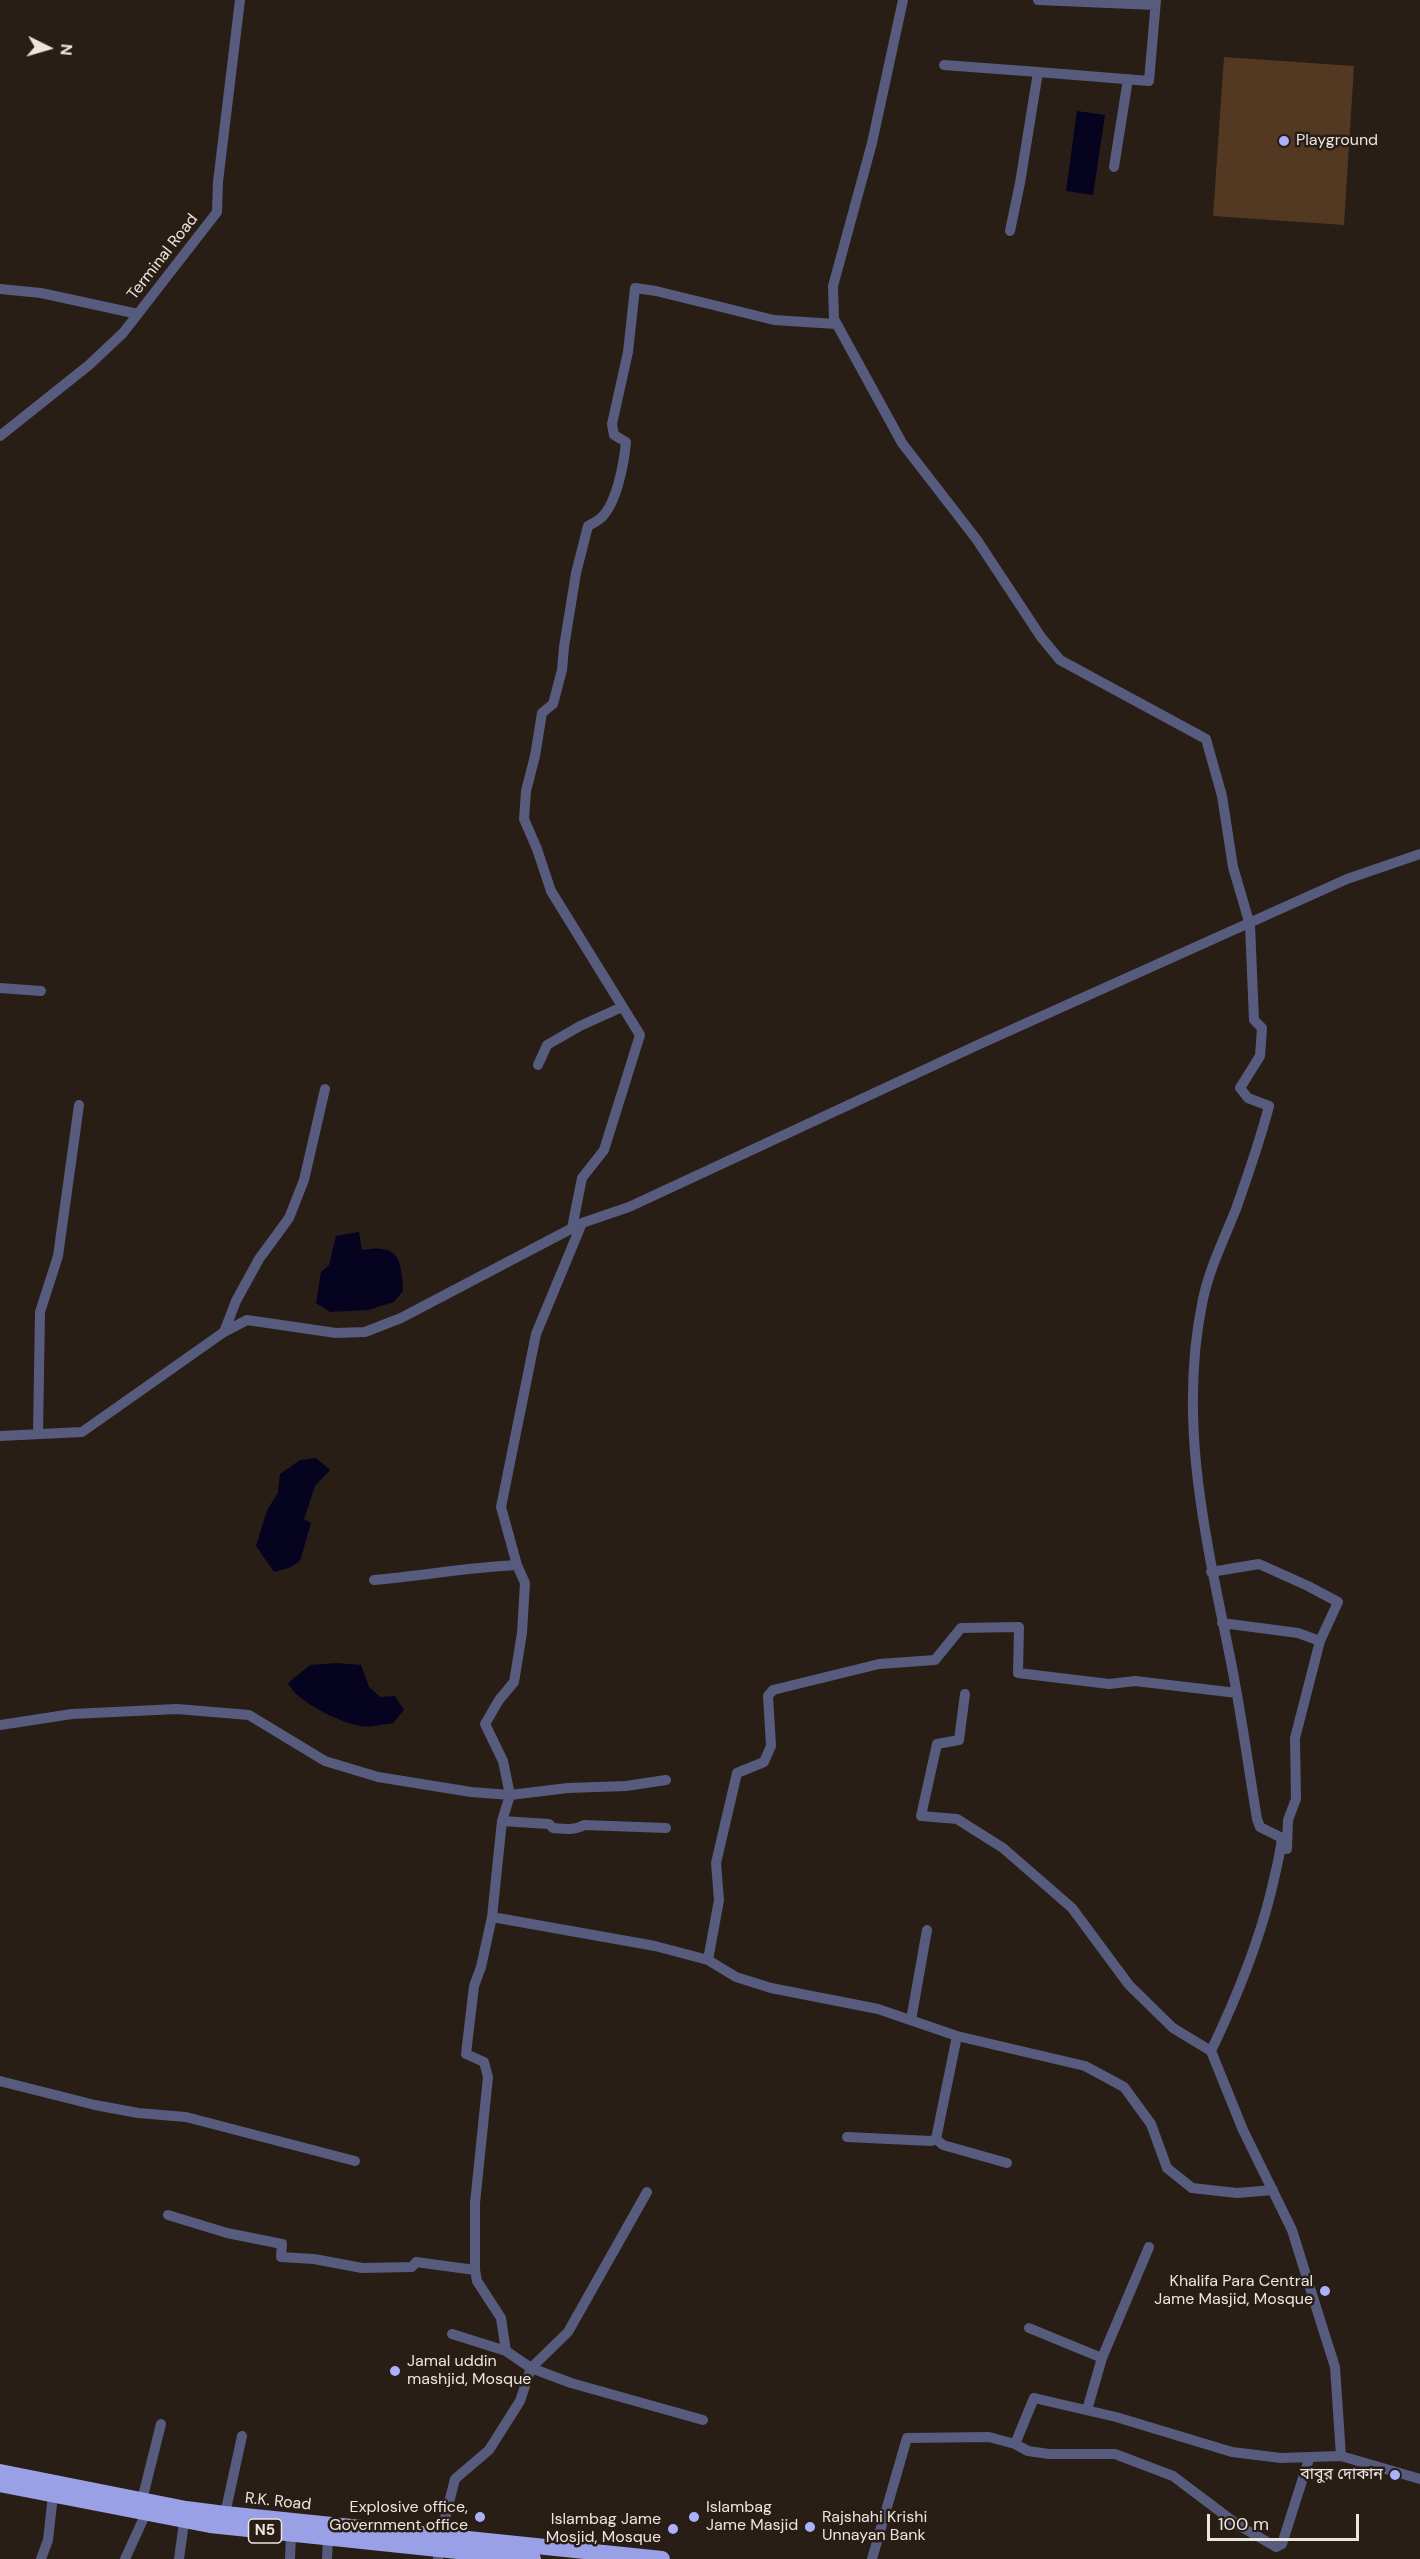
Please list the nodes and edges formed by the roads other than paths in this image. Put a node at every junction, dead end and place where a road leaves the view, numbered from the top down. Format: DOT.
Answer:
graph roads {
  1 [pos="240,0"];
  2 [pos="903,0"];
  3 [pos="1038,0"];
  4 [pos="1156,2"];
  5 [pos="944,65"];
  6 [pos="1038,72"];
  7 [pos="1128,79"];
  8 [pos="1114,167"];
  9 [pos="1010,231"];
  10 [pos="0,289"];
  11 [pos="138,314"];
  12 [pos="836,324"];
  13 [pos="0,436"];
  14 [pos="1420,854"];
  15 [pos="1250,925"];
  16 [pos="0,988"];
  17 [pos="41,991"];
  18 [pos="622,1007"];
  19 [pos="538,1065"];
  20 [pos="325,1089"];
  21 [pos="79,1106"];
  22 [pos="577,1226"];
  23 [pos="224,1332"];
  24 [pos="38,1434"];
  25 [pos="0,1436"];
  26 [pos="518,1565"];
  27 [pos="1211,1572"];
  28 [pos="374,1580"];
  29 [pos="1222,1623"];
  30 [pos="1320,1641"];
  31 [pos="1237,1693"];
  32 [pos="965,1694"];
  33 [pos="0,1725"];
  34 [pos="666,1780"];
  35 [pos="510,1795"];
  36 [pos="502,1821"];
  37 [pos="666,1828"];
  38 [pos="1281,1852"];
  39 [pos="492,1917"];
  40 [pos="927,1930"];
  41 [pos="708,1960"];
  42 [pos="910,2020"];
  43 [pos="957,2036"];
  44 [pos="1211,2051"];
  45 [pos="0,2081"];
  46 [pos="847,2137"];
  47 [pos="936,2139"];
  48 [pos="355,2162"];
  49 [pos="1007,2163"];
  50 [pos="1273,2190"];
  51 [pos="647,2192"];
  52 [pos="168,2216"];
  53 [pos="1149,2247"];
  54 [pos="475,2270"];
  55 [pos="1029,2328"];
  56 [pos="452,2334"];
  57 [pos="506,2350"];
  58 [pos="1102,2358"];
  59 [pos="531,2368"];
  60 [pos="1087,2410"];
  61 [pos="703,2420"];
  62 [pos="161,2424"];
  63 [pos="242,2436"];
  64 [pos="1015,2444"];
  65 [pos="1341,2456"];
  66 [pos="1309,2459"];
  67 [pos="0,2472"];
  68 [pos="1420,2480"];
  69 [pos="0,2484"];
  70 [pos="53,2495"];
  71 [pos="144,2506"];
  72 [pos="225,2514"];
  73 [pos="184,2522"];
  74 [pos="291,2534"];
  75 [pos="328,2538"];
  76 [pos="439,2549"];
  77 [pos="41,2559"];
  78 [pos="125,2559"];
  79 [pos="179,2559"];
  80 [pos="290,2559"];
  81 [pos="327,2559"];
  82 [pos="533,2559"];
  83 [pos="662,2559"];
  84 [pos="872,2559"];
  1 -- 11 [label="street, Terminal Road"];
  2 -- 12 [label="street"];
  3 -- 4 [label="street"];
  4 -- 7 [label="street"];
  5 -- 6 [label="street"];
  6 -- 7 [label="street"];
  6 -- 9 [label="street"];
  7 -- 8 [label="street"];
  10 -- 11 [label="street"];
  11 -- 13 [label="street, Terminal Road"];
  12 -- 15 [label="street"];
  12 -- 18 [label="street"];
  14 -- 15 [label="street"];
  15 -- 22 [label="street"];
  15 -- 27 [label="street"];
  16 -- 17 [label="street"];
  18 -- 19 [label="street"];
  18 -- 22 [label="street"];
  20 -- 23 [label="street"];
  21 -- 24 [label="street"];
  22 -- 23 [label="street"];
  22 -- 26 [label="street"];
  23 -- 24 [label="street"];
  24 -- 25 [label="street"];
  26 -- 28 [label="street"];
  26 -- 35 [label="street"];
  27 -- 29 [label="street"];
  27 -- 30 [label="street"];
  29 -- 30 [label="street"];
  29 -- 31 [label="street"];
  30 -- 38 [label="street"];
  31 -- 38 [label="street"];
  31 -- 41 [label="street"];
  32 -- 44 [label="street"];
  33 -- 35 [label="street"];
  34 -- 35 [label="street"];
  35 -- 36 [label="street"];
  36 -- 37 [label="street"];
  36 -- 39 [label="street"];
  38 -- 44 [label="street"];
  39 -- 41 [label="street"];
  39 -- 54 [label="street"];
  40 -- 42 [label="street"];
  41 -- 42 [label="street"];
  42 -- 43 [label="street"];
  43 -- 47 [label="street"];
  43 -- 50 [label="street"];
  44 -- 50 [label="street"];
  45 -- 48 [label="street"];
  46 -- 47 [label="street"];
  47 -- 49 [label="street"];
  50 -- 65 [label="street"];
  51 -- 59 [label="street"];
  52 -- 54 [label="street"];
  53 -- 58 [label="street"];
  54 -- 57 [label="street"];
  55 -- 58 [label="street"];
  56 -- 57 [label="street"];
  57 -- 59 [label="street"];
  58 -- 60 [label="street"];
  59 -- 61 [label="street"];
  59 -- 76 [label="street"];
  60 -- 64 [label="street"];
  60 -- 66 [label="street"];
  62 -- 71 [label="street"];
  63 -- 72 [label="street"];
  64 -- 66 [label="street"];
  64 -- 84 [label="street"];
  65 -- 66 [label="street"];
  65 -- 68 [label="street"];
  67 -- 71 [label="highway, R.K. Road / N5"];
  69 -- 70 [label="highway, R.K. Road / N5"];
  70 -- 71 [label="highway, R.K. Road / N5"];
  70 -- 77 [label="street"];
  71 -- 72 [label="highway, R.K. Road / N5"];
  71 -- 73 [label="highway, R.K. Road / N5"];
  71 -- 78 [label="street"];
  72 -- 76 [label="highway, R.K. Road / N5"];
  73 -- 74 [label="highway, R.K. Road / N5"];
  73 -- 79 [label="street"];
  74 -- 75 [label="highway, R.K. Road / N5"];
  74 -- 80 [label="street"];
  75 -- 76 [label="highway, R.K. Road / N5"];
  75 -- 81 [label="street"];
  76 -- 82 [label="highway, R.K. Road / N5"];
  76 -- 83 [label="highway, R.K. Road / N5"];
}
